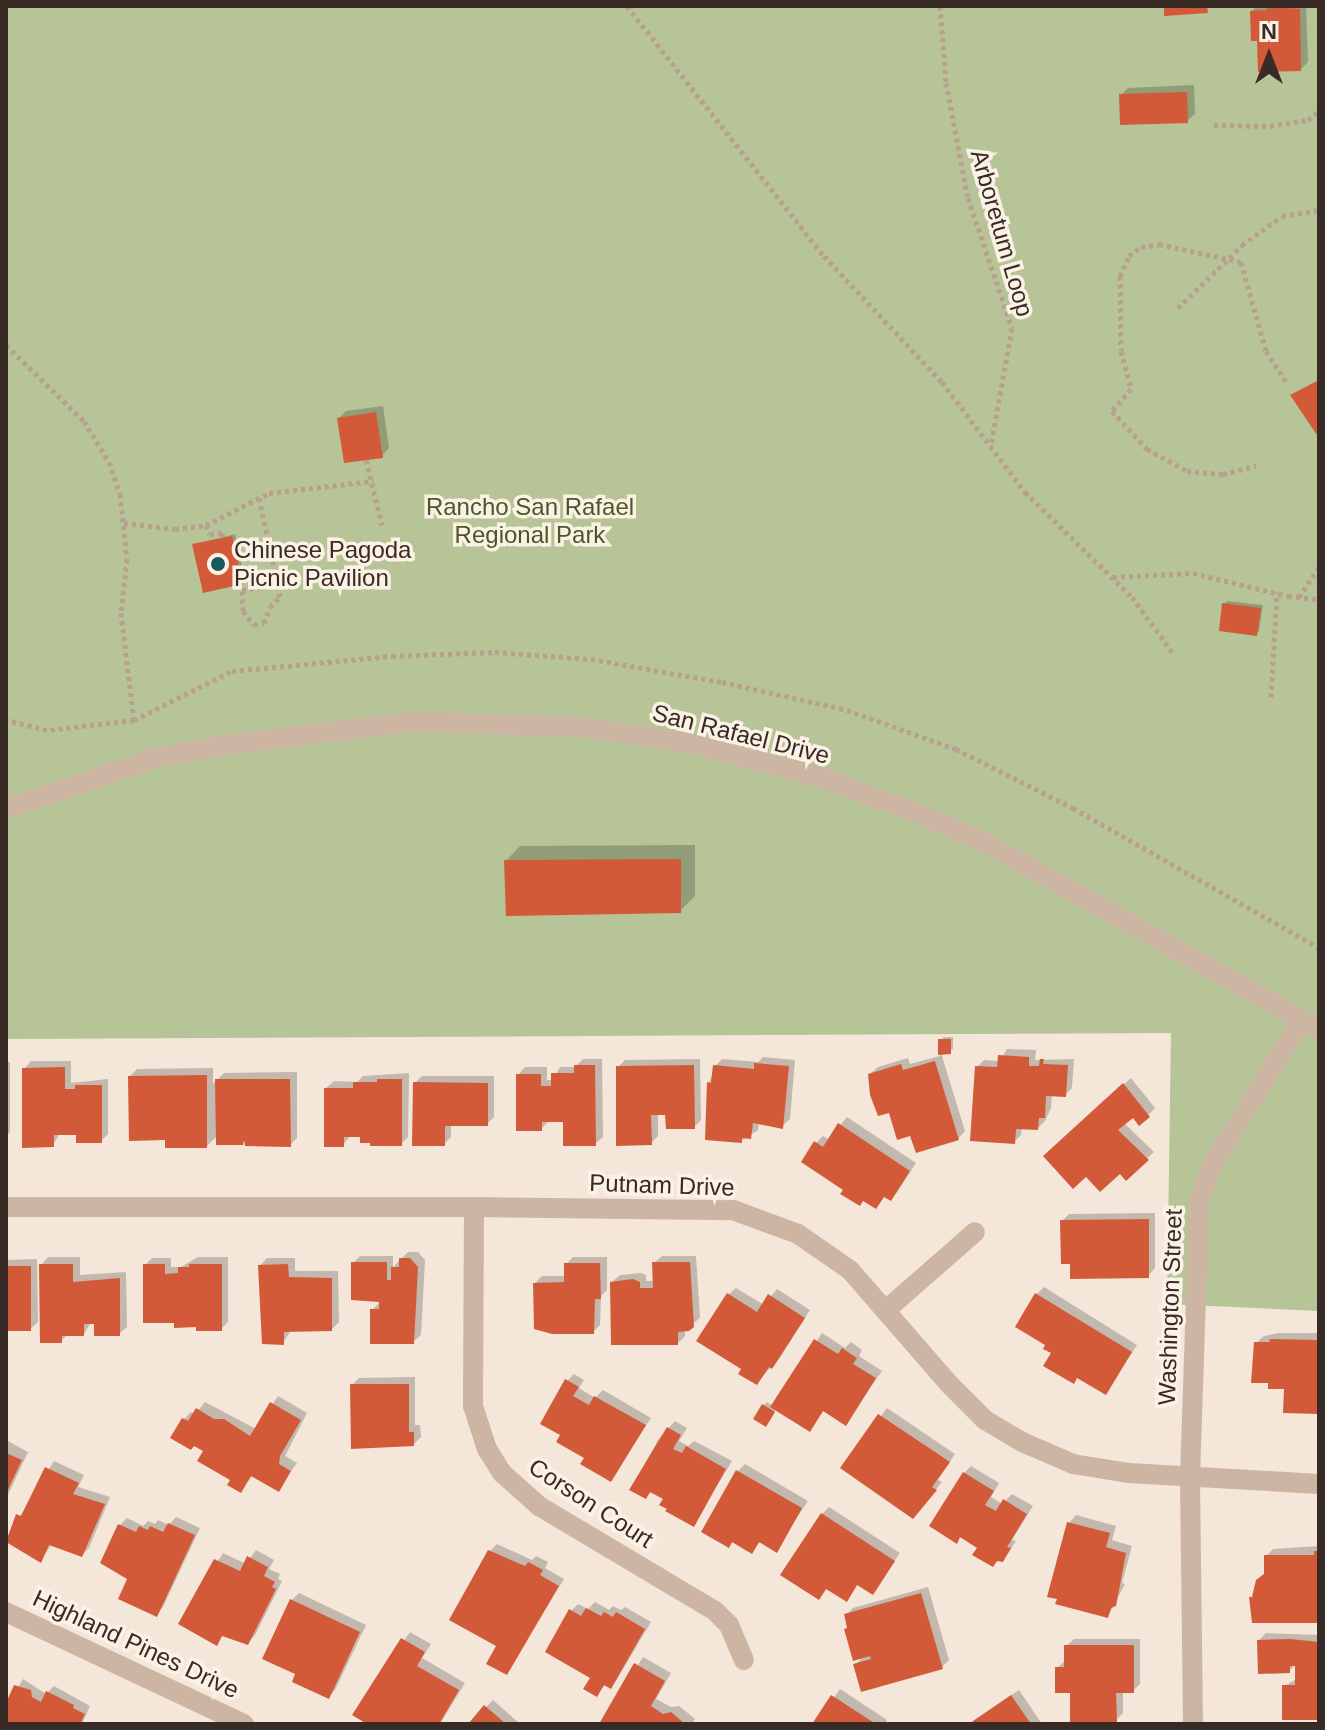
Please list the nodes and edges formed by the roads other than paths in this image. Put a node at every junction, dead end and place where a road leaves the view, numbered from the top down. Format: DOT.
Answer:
graph roads {
  1 [pos="6,809"];
  2 [pos="1310,1025"];
  3 [pos="6,1207"];
  4 [pos="474,1207"];
  5 [pos="975,1232"];
  6 [pos="886,1310"];
  7 [pos="1190,1478"];
  8 [pos="1319,1484"];
  9 [pos="6,1612"];
  10 [pos="744,1660"];
  11 [pos="244,1724"];
  12 [pos="1193,1724"];
  1 -- 2 [label="street, San Rafael Drive"];
  2 -- 7 [label="street, Washington Street"];
  3 -- 4 [label="street, Putnam Drive"];
  4 -- 6 [label="street, Putnam Drive"];
  4 -- 10 [label="street, Corson Court"];
  5 -- 6 [label="street"];
  6 -- 7 [label="street, Putnam Drive"];
  7 -- 8 [label="street, Putnam Drive"];
  7 -- 12 [label="street, Washington Street"];
  9 -- 11 [label="street, Highland Pines Drive"];
}
